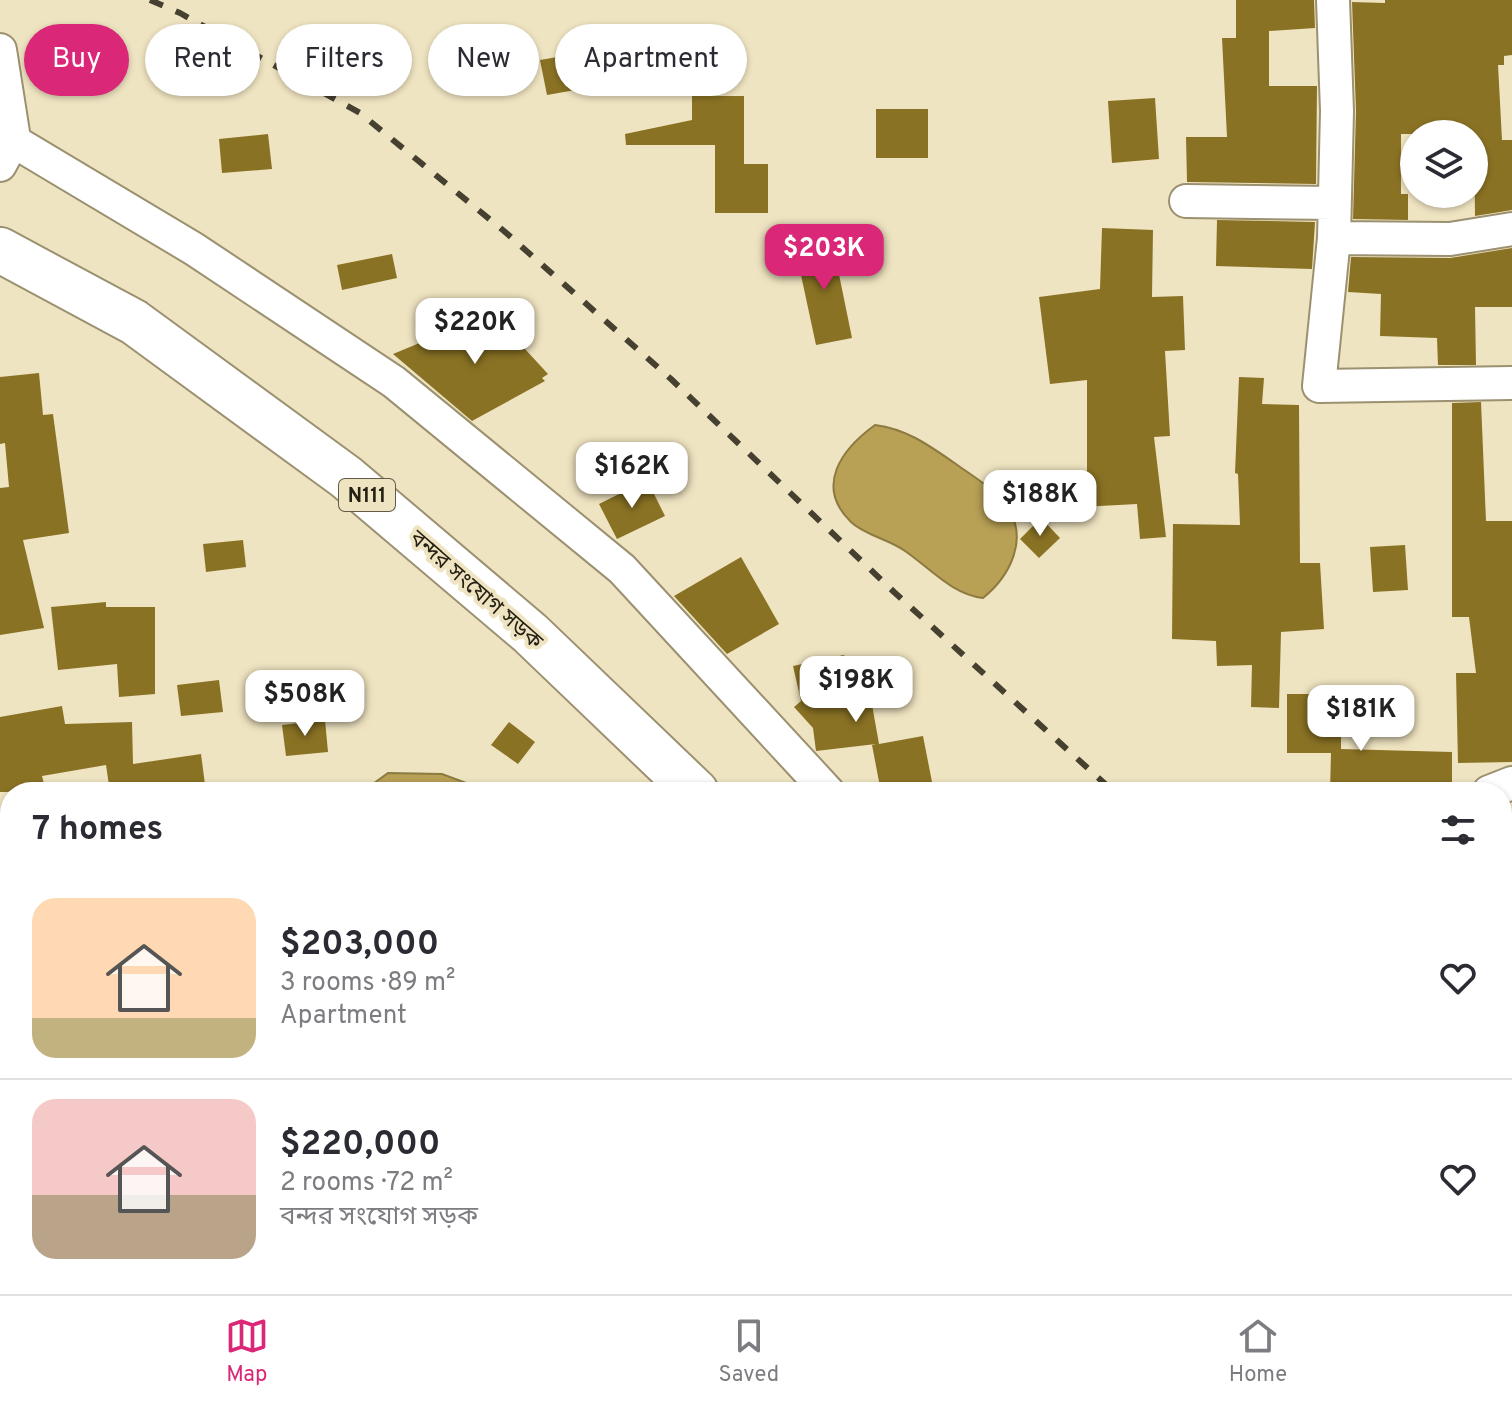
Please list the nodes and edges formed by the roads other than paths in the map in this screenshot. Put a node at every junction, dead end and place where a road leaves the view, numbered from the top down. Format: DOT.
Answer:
graph roads {
  1 [pos="1333,0"];
  2 [pos="0,50"];
  3 [pos="5,146"];
  4 [pos="1186,201"];
  5 [pos="1334,203"];
  6 [pos="1512,229"];
  7 [pos="1334,238"];
  8 [pos="0,250"];
  9 [pos="1512,383"];
  10 [pos="686,782"];
  11 [pos="819,782"];
  1 -- 5 [label="street"];
  2 -- 3 [label="street"];
  3 -- 11 [label="street"];
  4 -- 5 [label="street"];
  5 -- 7 [label="street"];
  6 -- 7 [label="street"];
  7 -- 9 [label="street"];
  8 -- 10 [label="highway, বন্দর সংযোগ সড়ক / N111"];
}
